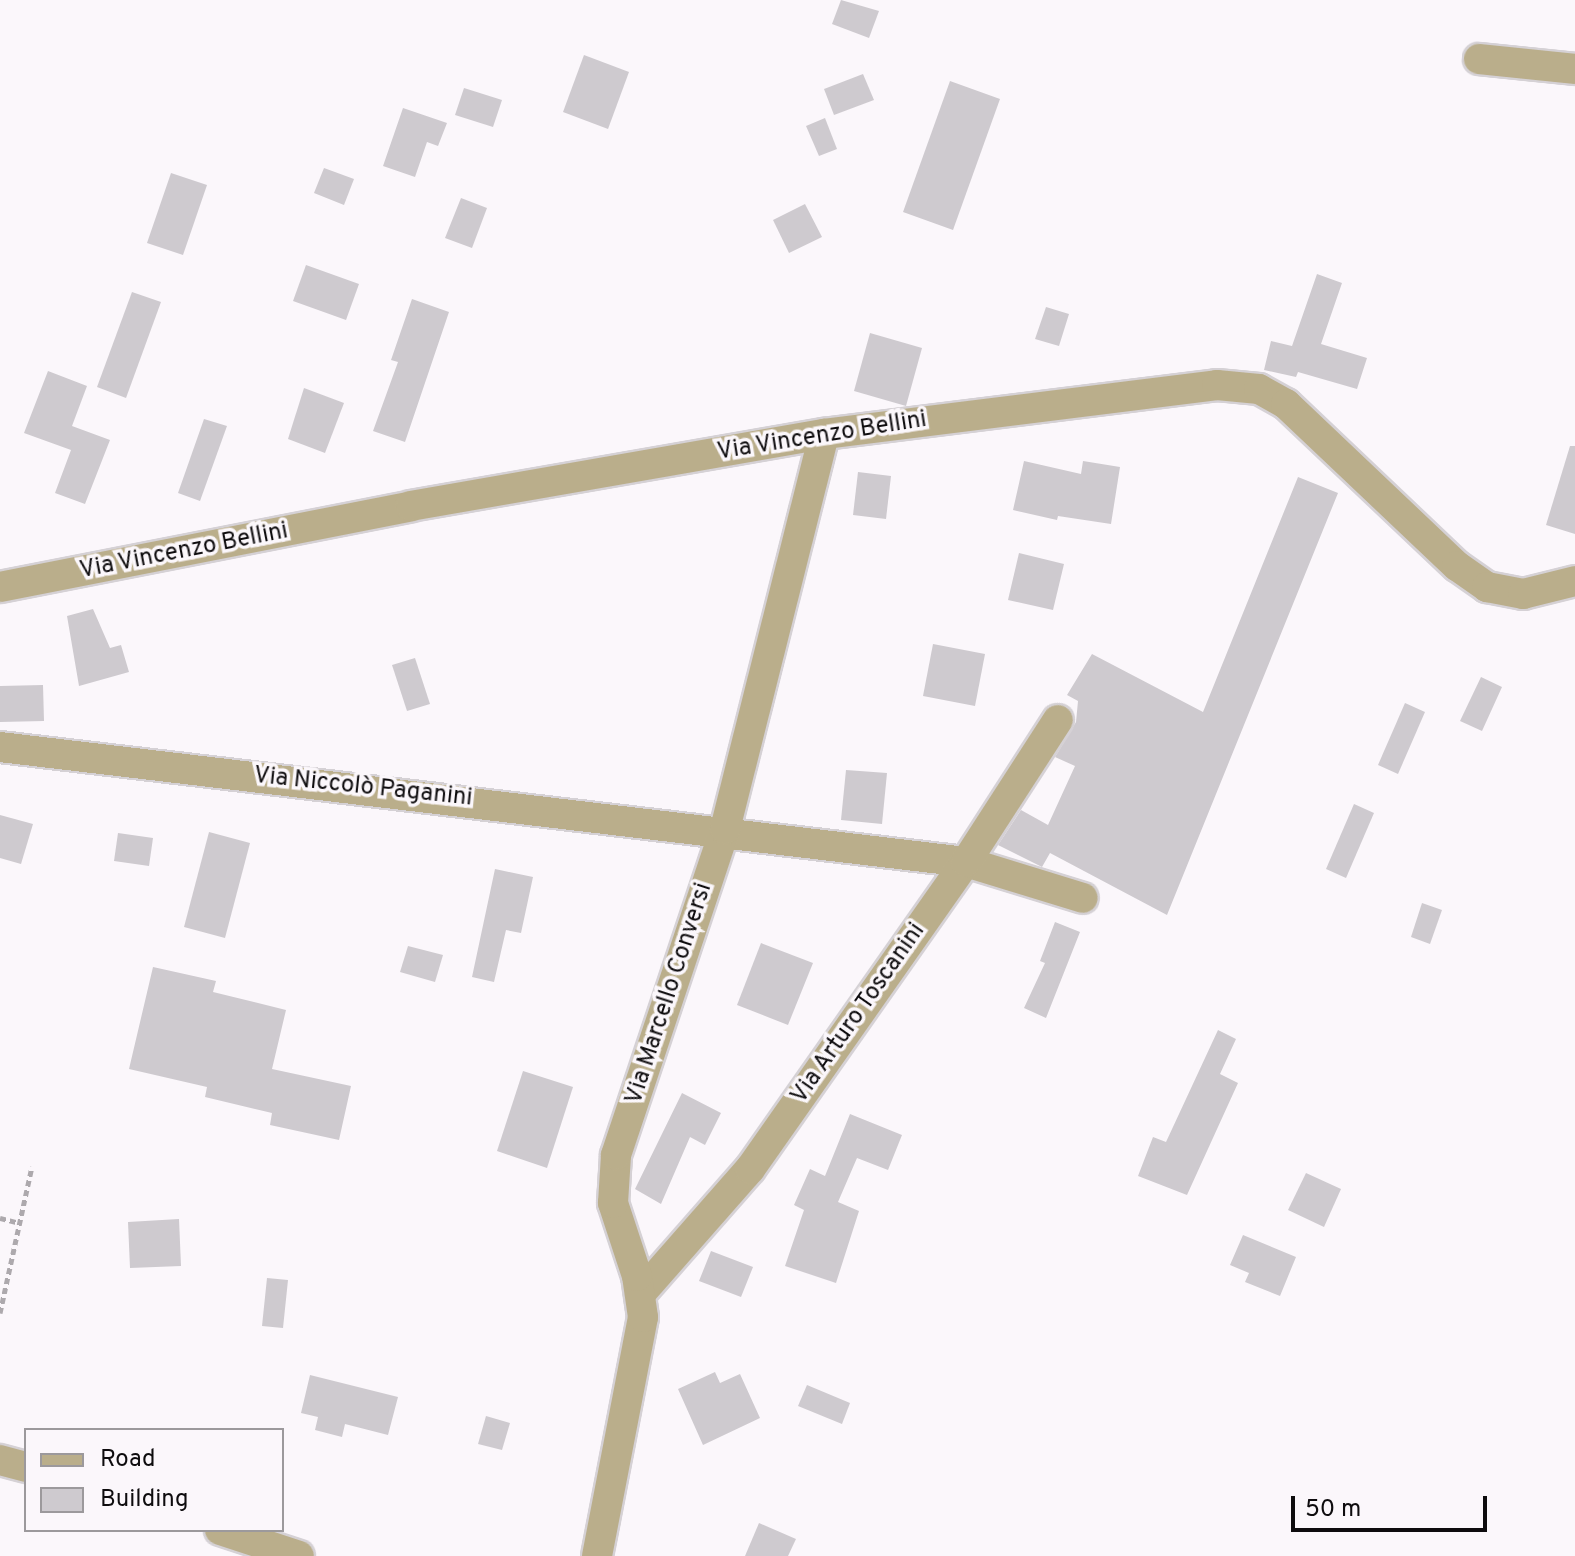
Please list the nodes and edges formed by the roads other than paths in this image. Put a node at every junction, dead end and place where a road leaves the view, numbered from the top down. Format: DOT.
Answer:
graph roads {
  1 [pos="1479,59"];
  2 [pos="1575,69"];
  3 [pos="824,434"];
  4 [pos="1575,581"];
  5 [pos="0,587"];
  6 [pos="1058,720"];
  7 [pos="0,747"];
  8 [pos="725,829"];
  9 [pos="966,862"];
  10 [pos="1083,898"];
  11 [pos="641,1293"];
  12 [pos="0,1460"];
  13 [pos="24,1466"];
  14 [pos="226,1532"];
  15 [pos="299,1556"];
  16 [pos="597,1556"];
  1 -- 2 [label="street"];
  3 -- 4 [label="street, Via Vincenzo Bellini"];
  3 -- 5 [label="street, Via Vincenzo Bellini"];
  3 -- 8 [label="street, Via Marcello Conversi"];
  6 -- 9 [label="street, Via Arturo Toscanini"];
  7 -- 8 [label="street, Via Niccolò Paganini"];
  8 -- 9 [label="street, Via Niccolò Paganini"];
  8 -- 11 [label="street, Via Marcello Conversi"];
  9 -- 10 [label="street, Via Niccolò Paganini"];
  9 -- 11 [label="street, Via Arturo Toscanini"];
  11 -- 16 [label="street, Via Marcello Conversi"];
  12 -- 13 [label="street"];
  14 -- 15 [label="street"];
}
